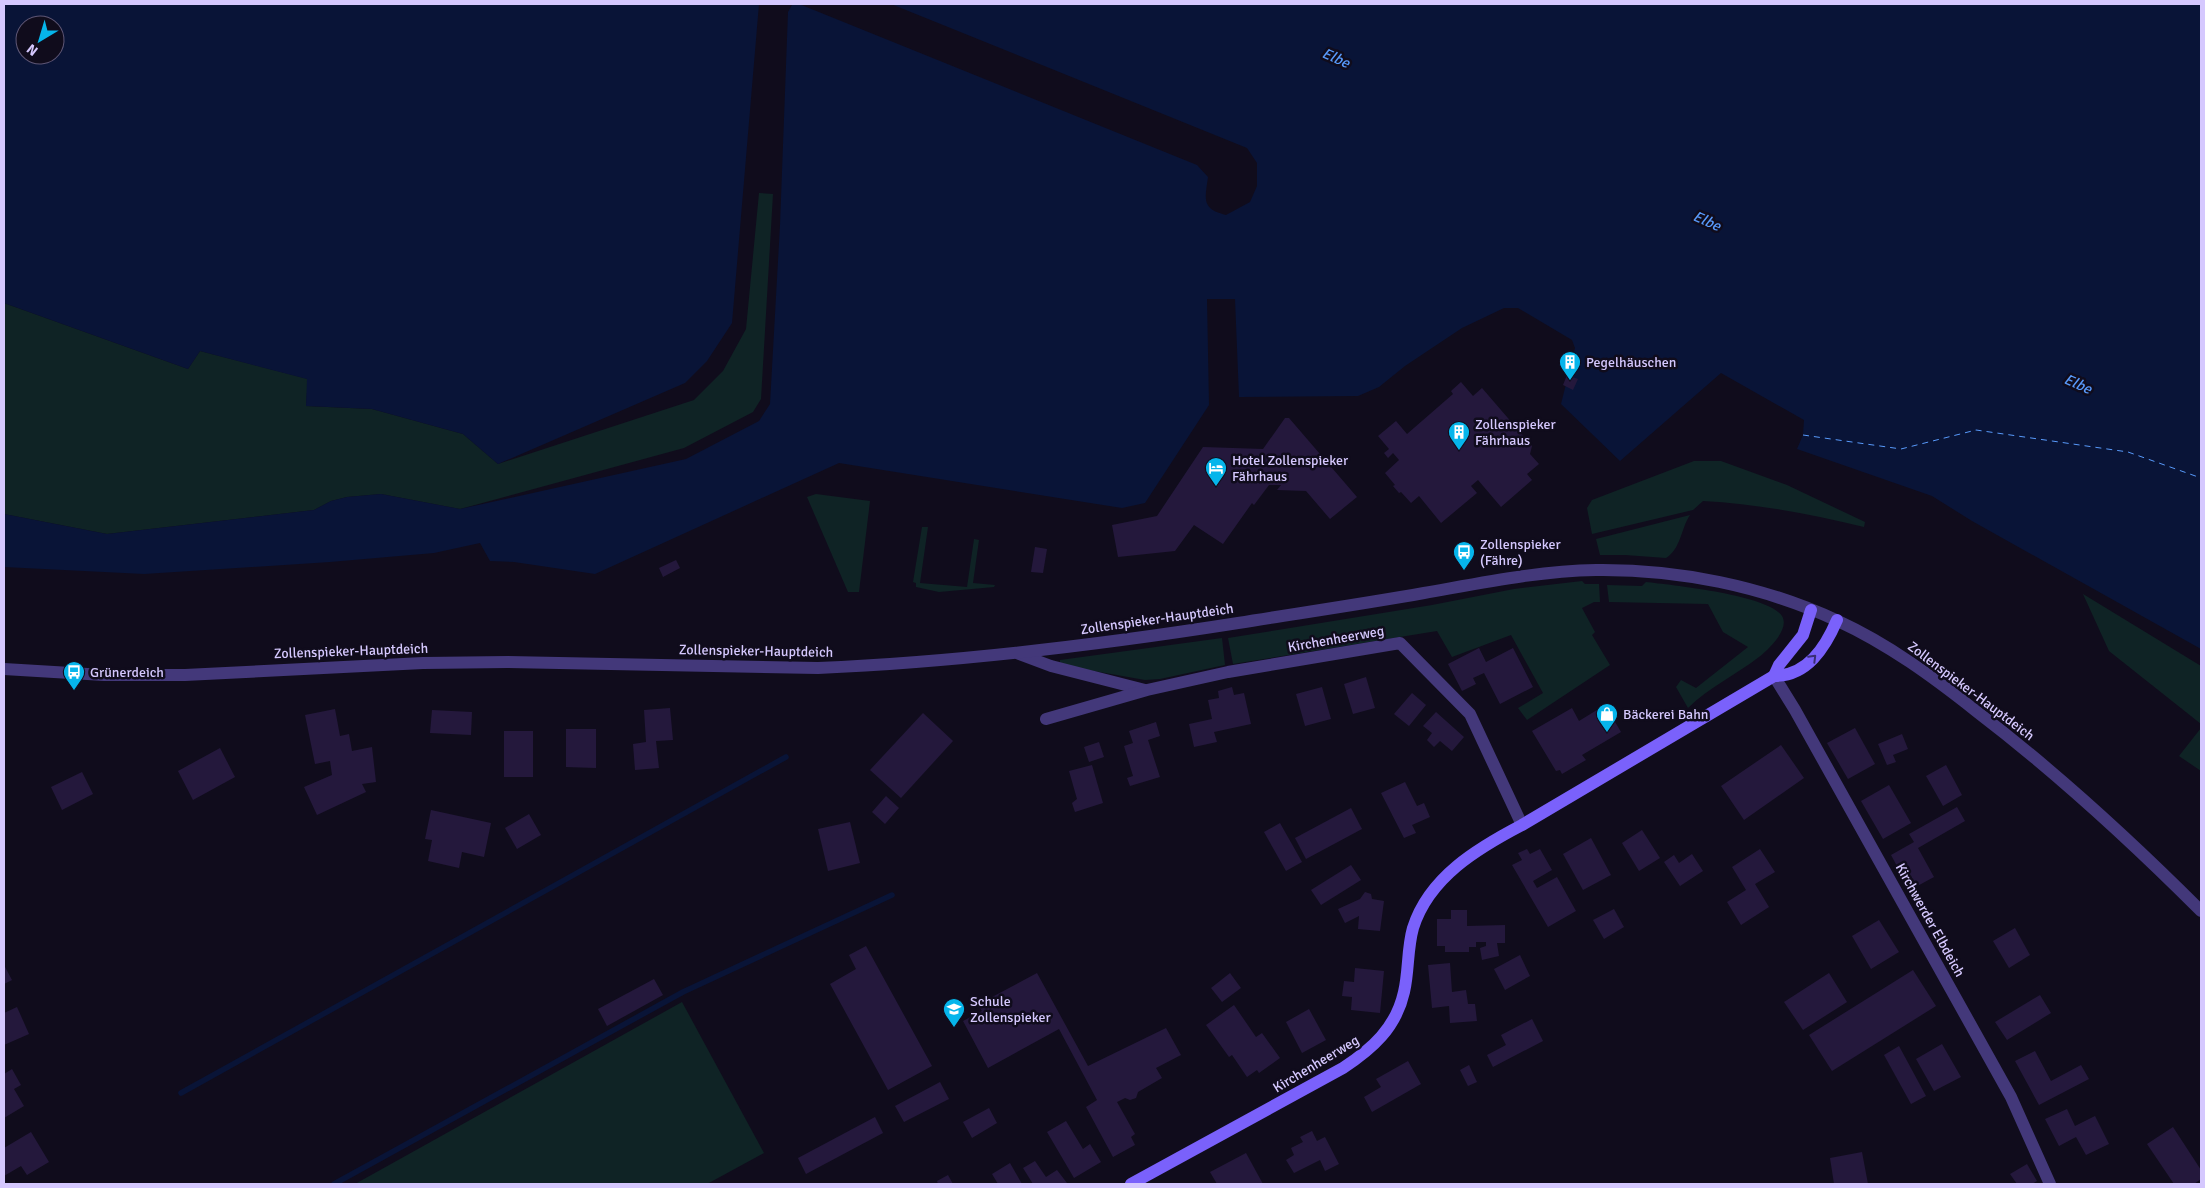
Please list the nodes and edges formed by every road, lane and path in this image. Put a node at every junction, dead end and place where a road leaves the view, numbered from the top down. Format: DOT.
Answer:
graph roads {
  1 [pos="1812,610"];
  2 [pos="1836,620"];
  3 [pos="1019,654"];
  4 [pos="4,669"];
  5 [pos="1774,676"];
  6 [pos="1147,690"];
  7 [pos="1046,719"];
  8 [pos="1522,825"];
  9 [pos="2201,911"];
  10 [pos="1131,1184"];
  11 [pos="2050,1184"];
  1 -- 2 [label="street, Zollenspieker-Hauptdeich"];
  1 -- 3 [label="street, Zollenspieker-Hauptdeich"];
  1 -- 5 [label="main road, Kirchenheerweg"];
  5 -- 2 [label="main road, Kirchenheerweg, one-way"];
  2 -- 9 [label="street, Zollenspieker-Hauptdeich"];
  3 -- 4 [label="street, Zollenspieker-Hauptdeich"];
  3 -- 6 [label="street, Kirchenheerweg"];
  5 -- 8 [label="main road, Kirchenheerweg"];
  5 -- 11 [label="street, Kirchwerder Elbdeich"];
  6 -- 7 [label="street, Kirchenheerweg"];
  6 -- 8 [label="street, Kirchenheerweg"];
  8 -- 10 [label="main road, Kirchenheerweg"];
}
